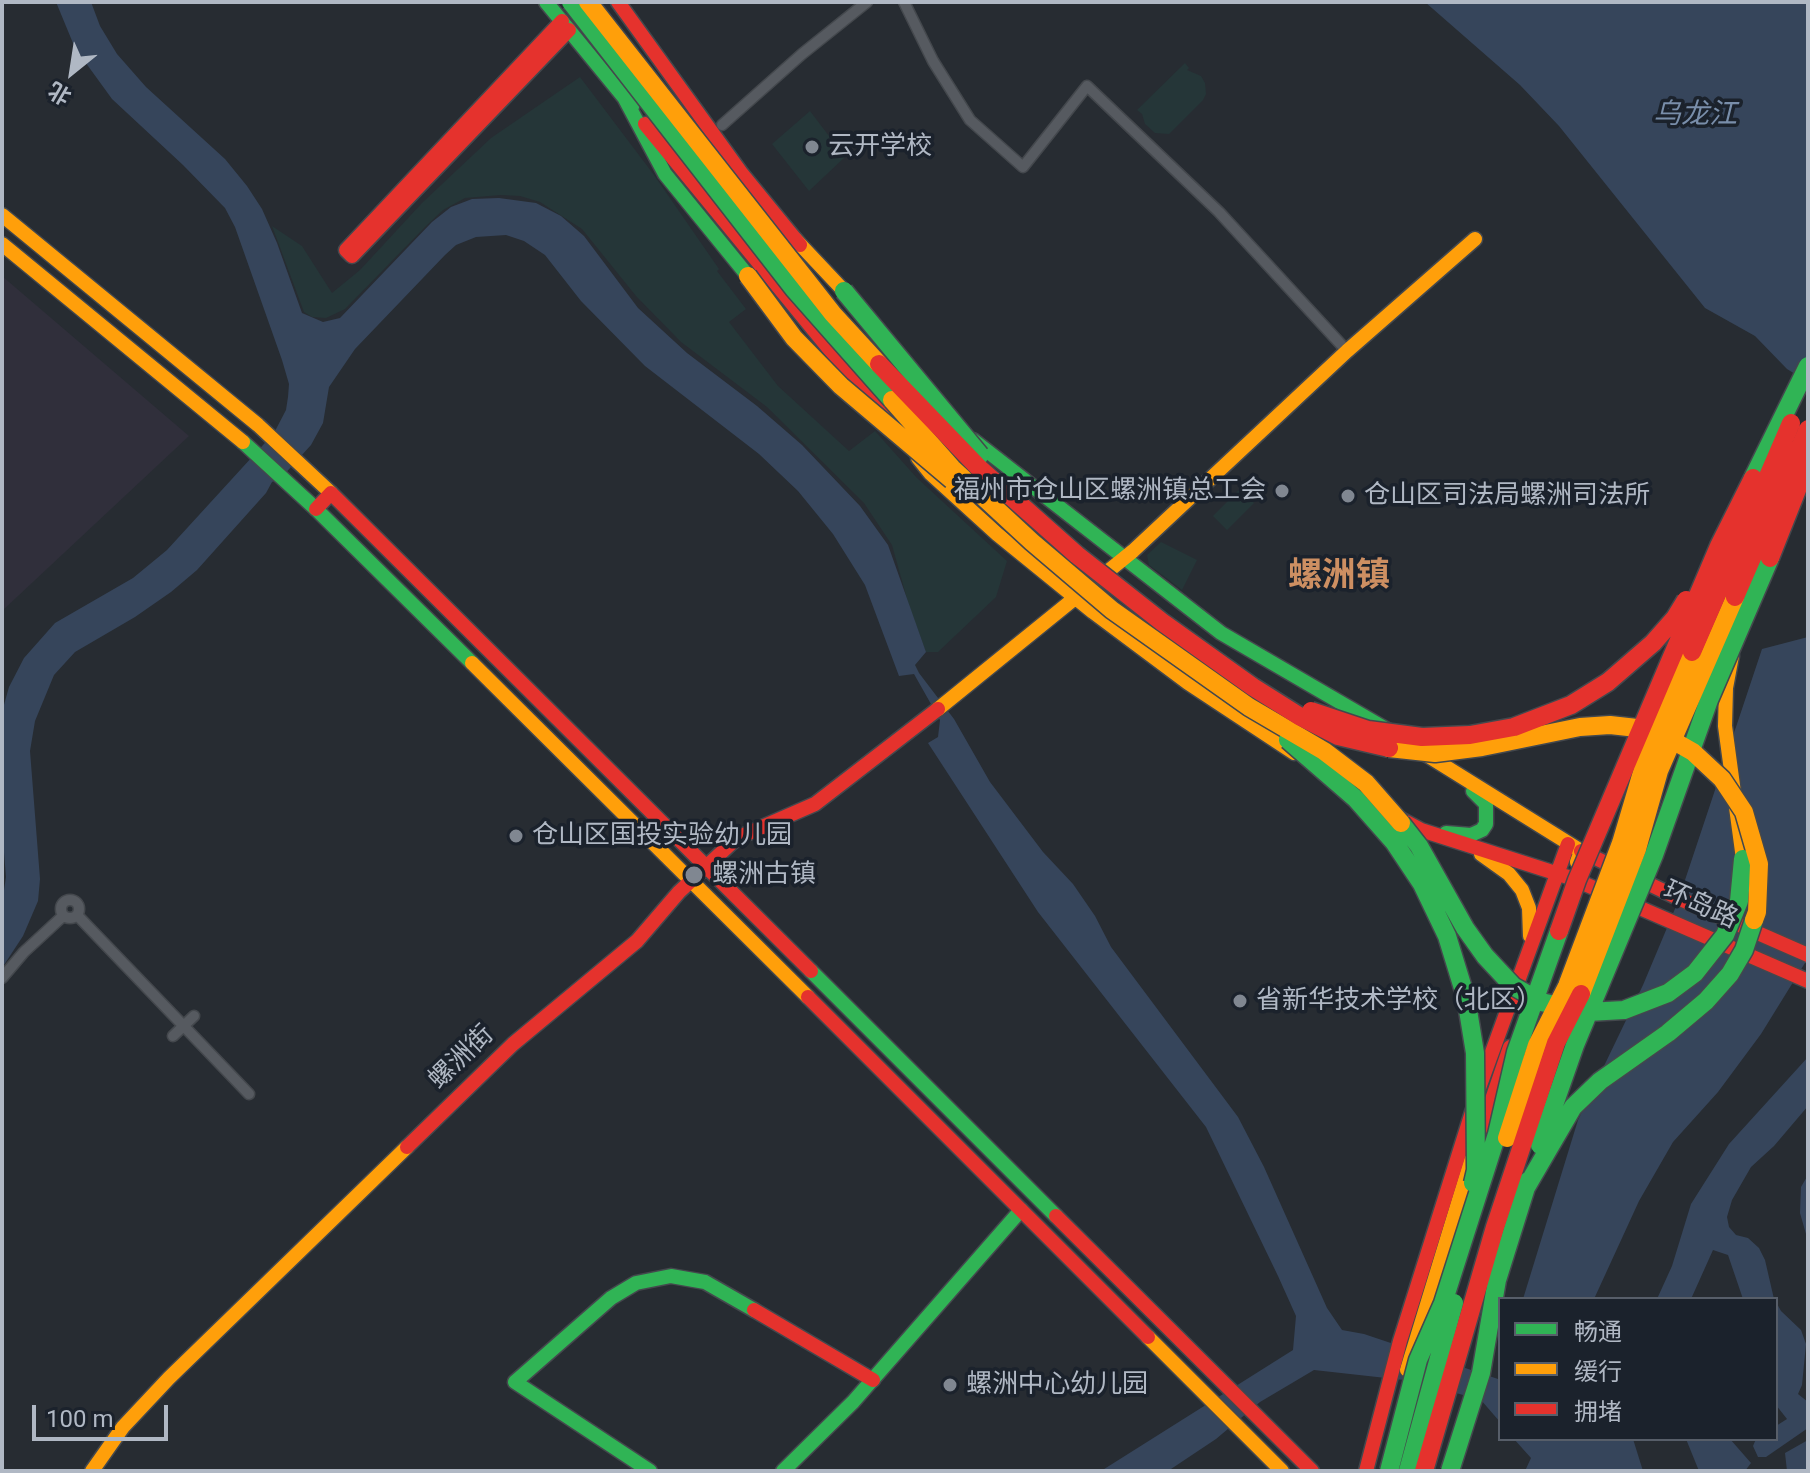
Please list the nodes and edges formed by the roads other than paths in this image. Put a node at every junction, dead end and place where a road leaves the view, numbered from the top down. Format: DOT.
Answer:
graph roads {
  1 [pos="546,2"];
  2 [pos="571,2"];
  3 [pos="588,2"];
  4 [pos="618,2"];
  5 [pos="867,2"];
  6 [pos="904,2"];
  7 [pos="565,26"];
  8 [pos="625,99"];
  9 [pos="722,125"];
  10 [pos="2,215"];
  11 [pos="795,239"];
  12 [pos="1475,239"];
  13 [pos="2,244"];
  14 [pos="1347,351"];
  15 [pos="1808,366"];
  16 [pos="1808,383"];
  17 [pos="1808,429"];
  18 [pos="1808,462"];
  19 [pos="331,493"];
  20 [pos="1014,499"];
  21 [pos="316,509"];
  22 [pos="1004,517"];
  23 [pos="1719,546"];
  24 [pos="1124,559"];
  25 [pos="1074,597"];
  26 [pos="1735,641"];
  27 [pos="1210,655"];
  28 [pos="1249,707"];
  29 [pos="1436,761"];
  30 [pos="1421,830"];
  31 [pos="1471,847"];
  32 [pos="1574,848"];
  33 [pos="707,865"];
  34 [pos="1564,875"];
  35 [pos="690,879"];
  36 [pos="77,915"];
  37 [pos="63,916"];
  38 [pos="1530,943"];
  39 [pos="1808,955"];
  40 [pos="2,978"];
  41 [pos="1808,981"];
  42 [pos="194,1016"];
  43 [pos="183,1026"];
  44 [pos="173,1036"];
  45 [pos="249,1094"];
  46 [pos="1524,1191"];
  47 [pos="1021,1210"];
  48 [pos="1462,1240"];
  49 [pos="1407,1343"];
  50 [pos="873,1380"];
  51 [pos="1396,1383"];
  52 [pos="92,1471"];
  53 [pos="650,1471"];
  54 [pos="783,1471"];
  55 [pos="1282,1471"];
  56 [pos="1312,1471"];
  57 [pos="1366,1471"];
  58 [pos="1380,1471"];
  59 [pos="1389,1471"];
  60 [pos="1408,1471"];
  61 [pos="1424,1471"];
  62 [pos="1450,1471"];
  1 -- 7 [label="main road"];
  2 -- 22 [label="main road, bridge"];
  3 -- 20 [label="main road, bridge"];
  4 -- 11 [label="main road"];
  5 -- 9 [label="street"];
  6 -- 14 [label="street"];
  7 -- 7 [label="main road"];
  7 -- 8 [label="main road"];
  8 -- 22 [label="main road, bridge"];
  8 -- 25 [label="main road"];
  10 -- 19 [label="main road"];
  11 -- 20 [label="main road, bridge"];
  11 -- 24 [label="main road"];
  12 -- 14 [label="main road, 螺洲街"];
  13 -- 21 [label="main road"];
  14 -- 24 [label="main road, 螺洲街"];
  15 -- 23 [label="main road, bridge"];
  16 -- 60 [label="main road, bridge"];
  17 -- 61 [label="main road, bridge"];
  18 -- 26 [label="main road, bridge"];
  19 -- 21 [label="main road"];
  19 -- 33 [label="main road"];
  20 -- 27 [label="main road, bridge"];
  21 -- 35 [label="main road"];
  22 -- 28 [label="main road, bridge"];
  23 -- 27 [label="main road, bridge"];
  23 -- 48 [label="main road, bridge"];
  24 -- 25 [label="main road, 螺洲街"];
  24 -- 29 [label="main road"];
  25 -- 30 [label="main road"];
  25 -- 33 [label="main road, 螺洲街"];
  26 -- 28 [label="main road, bridge"];
  26 -- 46 [label="main road, bridge"];
  27 -- 46 [label="main road, bridge"];
  28 -- 48 [label="main road, bridge"];
  29 -- 30 [label="main road"];
  29 -- 32 [label="main road, 环岛路"];
  30 -- 31 [label="main road"];
  31 -- 34 [label="main road, 环岛路"];
  31 -- 38 [label="main road"];
  32 -- 34 [label="main road"];
  32 -- 39 [label="main road, 环岛路, bridge"];
  33 -- 35 [label="main road, 螺洲街"];
  33 -- 56 [label="main road"];
  34 -- 38 [label="main road"];
  34 -- 41 [label="main road, 环岛路, bridge"];
  34 -- 49 [label="main road"];
  35 -- 47 [label="main road"];
  35 -- 52 [label="main road, 螺洲街"];
  36 -- 37 [label="street"];
  36 -- 37 [label="street"];
  36 -- 43 [label="street"];
  37 -- 40 [label="street"];
  38 -- 49 [label="main road"];
  42 -- 43 [label="street"];
  43 -- 44 [label="street"];
  43 -- 45 [label="street"];
  46 -- 62 [label="main road, bridge"];
  47 -- 50 [label="main road"];
  47 -- 55 [label="main road"];
  48 -- 59 [label="main road, bridge"];
  49 -- 51 [label="main road"];
  50 -- 53 [label="main road"];
  50 -- 54 [label="main road"];
  51 -- 57 [label="main road"];
  51 -- 58 [label="main road"];
}
